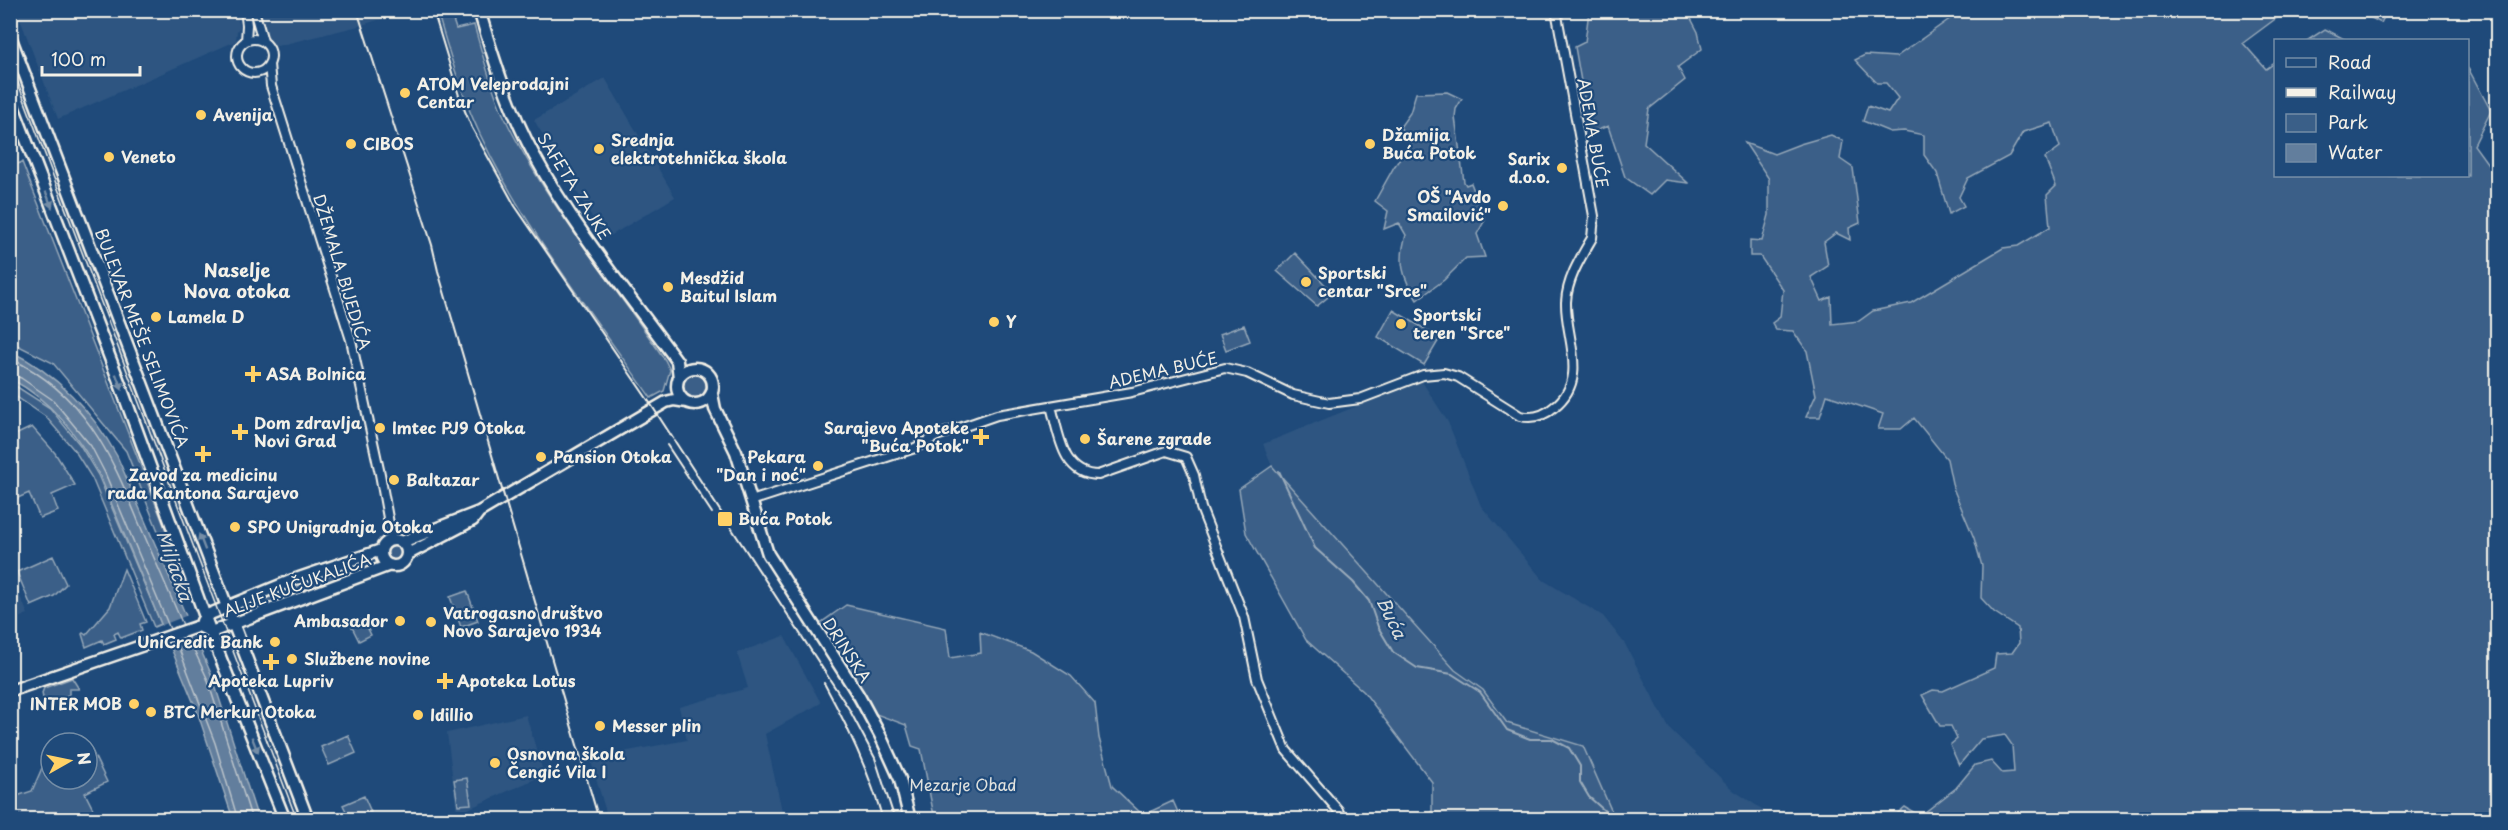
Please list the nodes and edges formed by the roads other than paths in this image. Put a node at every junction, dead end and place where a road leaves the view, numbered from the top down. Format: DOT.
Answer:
graph roads {
  1 [pos="245,10"];
  2 [pos="254,10"];
  3 [pos="478,10"];
  4 [pos="1556,10"];
  5 [pos="10,36"];
  6 [pos="246,41"];
  7 [pos="263,41"];
  8 [pos="269,64"];
  9 [pos="255,72"];
  10 [pos="271,86"];
  11 [pos="10,98"];
  12 [pos="677,361"];
  13 [pos="693,368"];
  14 [pos="678,381"];
  15 [pos="712,394"];
  16 [pos="666,402"];
  17 [pos="693,403"];
  18 [pos="1051,406"];
  19 [pos="715,409"];
  20 [pos="751,501"];
  21 [pos="479,512"];
  22 [pos="397,541"];
  23 [pos="381,550"];
  24 [pos="408,554"];
  25 [pos="390,566"];
  26 [pos="227,608"];
  27 [pos="200,623"];
  28 [pos="233,624"];
  29 [pos="211,632"];
  30 [pos="10,691"];
  31 [pos="285,819"];
  32 [pos="308,819"];
  33 [pos="910,819"];
  34 [pos="1342,819"];
  1 -- 6 [label="street"];
  2 -- 7 [label="street"];
  3 -- 12 [label="main road, SAFETA ZAJKE"];
  4 -- 18 [label="street, ADEMA BUĆE"];
  26 -- 5 [label="main road, BULEVAR MEŠE SELIMOVIĆA, one-way"];
  6 -- 7 [label="street"];
  6 -- 9 [label="street"];
  7 -- 8 [label="street"];
  8 -- 9 [label="street"];
  8 -- 10 [label="street, DŽEMALA BIJEDIĆA"];
  9 -- 10 [label="street"];
  10 -- 22 [label="street, DŽEMALA BIJEDIĆA"];
  11 -- 27 [label="main road, one-way"];
  12 -- 13 [label="main road"];
  12 -- 14 [label="main road, SAFETA ZAJKE"];
  13 -- 14 [label="main road"];
  13 -- 15 [label="main road"];
  14 -- 16 [label="main road"];
  14 -- 17 [label="main road"];
  15 -- 17 [label="main road"];
  15 -- 19 [label="main road"];
  16 -- 17 [label="main road"];
  16 -- 21 [label="main road"];
  17 -- 19 [label="main road"];
  18 -- 20 [label="street, ADEMA BUĆE"];
  18 -- 34 [label="street"];
  19 -- 20 [label="main road"];
  20 -- 33 [label="main road, DRINSKA"];
  21 -- 22 [label="main road"];
  21 -- 24 [label="main road"];
  22 -- 23 [label="main road"];
  22 -- 24 [label="main road"];
  23 -- 25 [label="main road"];
  23 -- 26 [label="main road, ALIJE KUČUKALIĆA"];
  24 -- 25 [label="main road"];
  25 -- 28 [label="main road, ALIJE KUČUKALIĆA"];
  26 -- 27 [label="main road, ALIJE KUČUKALIĆA"];
  26 -- 28 [label="main road, BULEVAR MEŠE SELIMOVIĆA"];
  27 -- 29 [label="main road, ALIJE KUČUKALIĆA"];
  27 -- 30 [label="main road"];
  28 -- 29 [label="main road, ALIJE KUČUKALIĆA"];
  28 -- 32 [label="main road, BULEVAR MEŠE SELIMOVIĆA"];
  29 -- 31 [label="main road, one-way"];
}
